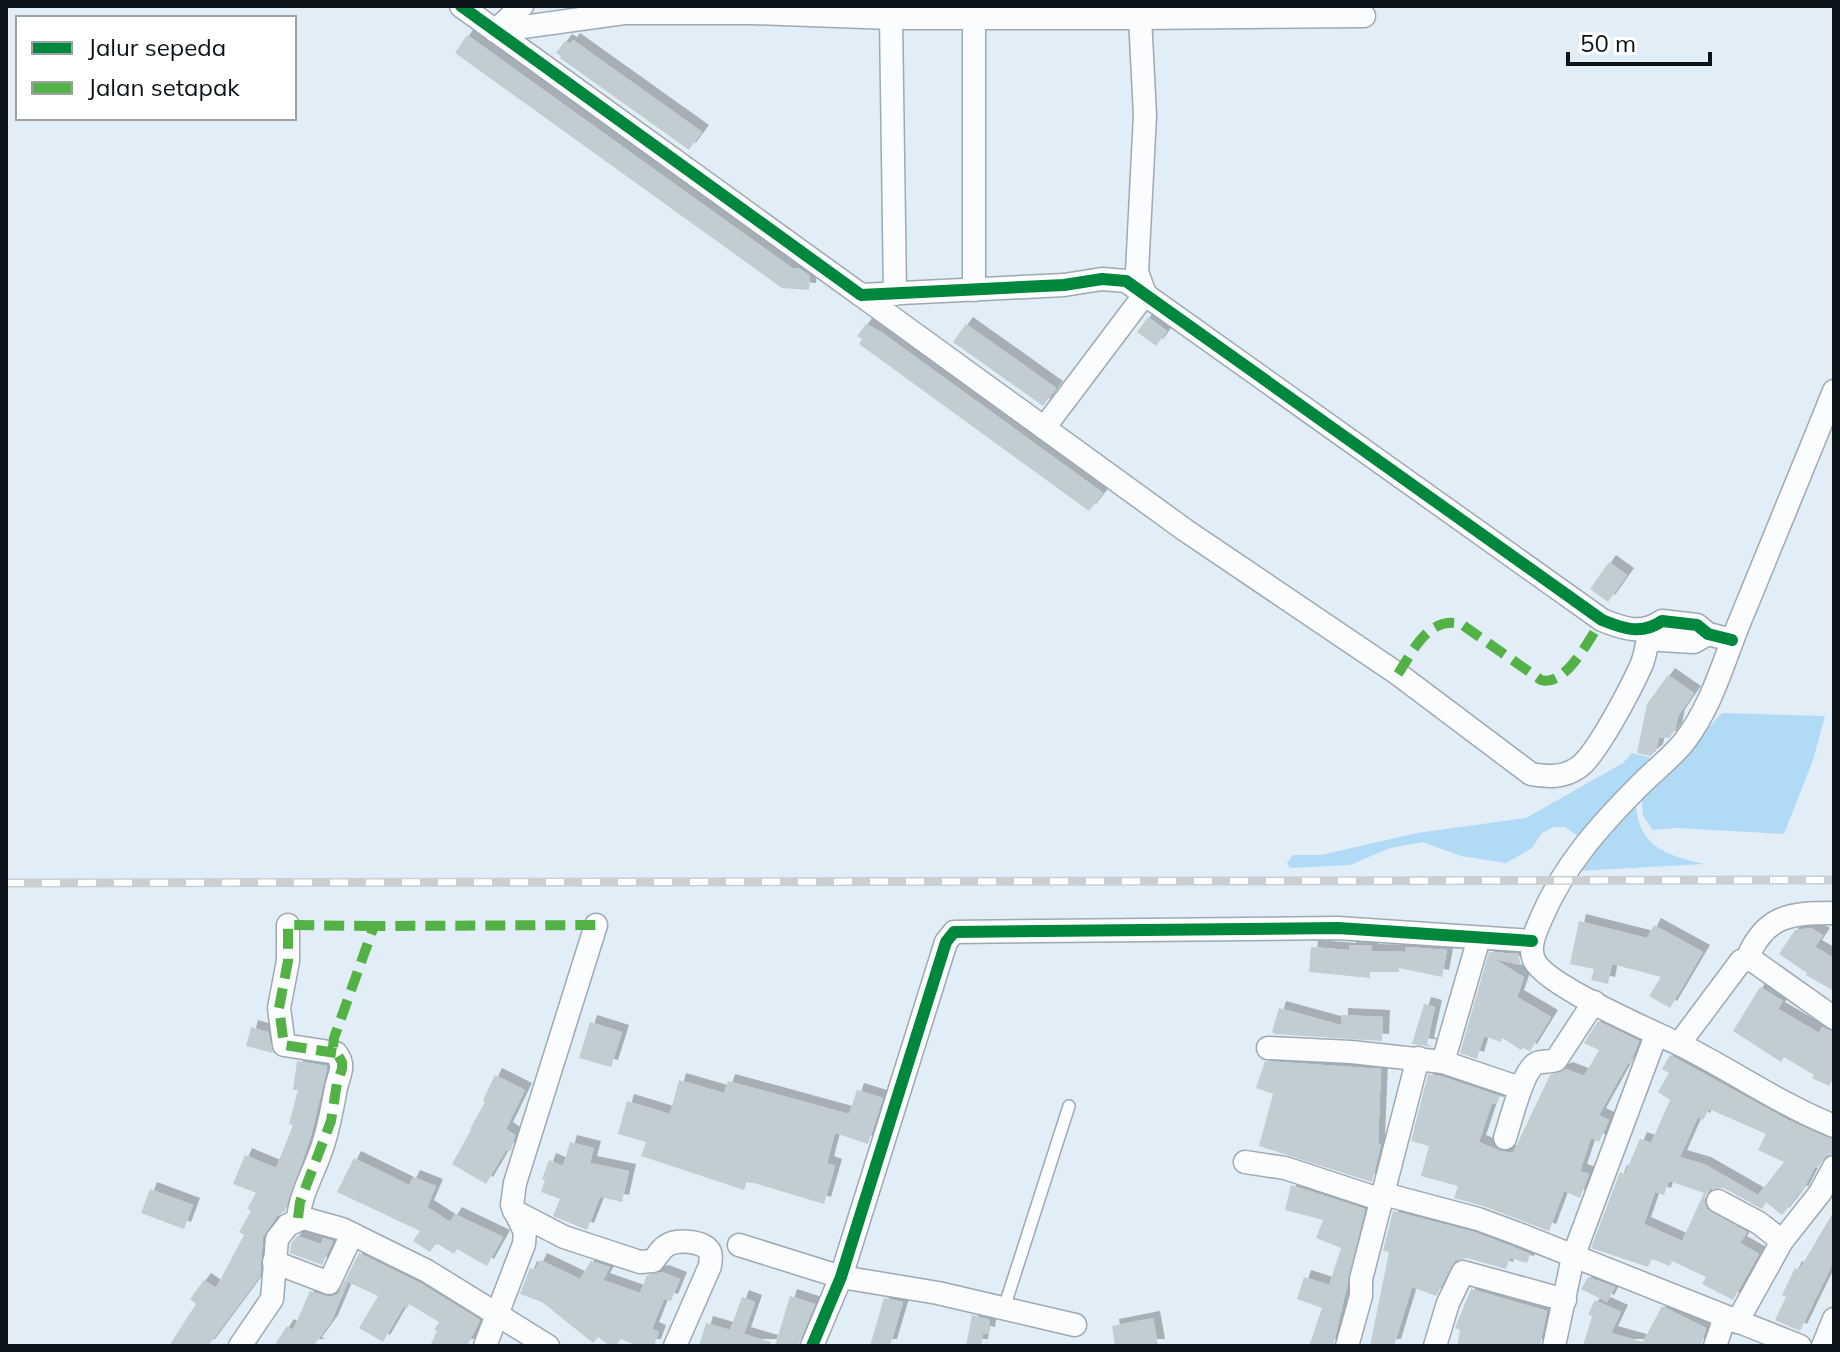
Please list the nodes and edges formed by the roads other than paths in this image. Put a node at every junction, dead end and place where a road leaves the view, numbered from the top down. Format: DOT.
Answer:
graph roads {
  1 [pos="461,6"];
  2 [pos="522,6"];
  3 [pos="636,10"];
  4 [pos="756,10"];
  5 [pos="851,11"];
  6 [pos="938,12"];
  7 [pos="1018,12"];
  8 [pos="1100,12"];
  9 [pos="1176,12"];
  10 [pos="1257,12"];
  11 [pos="1338,12"];
  12 [pos="1364,16"];
  13 [pos="891,18"];
  14 [pos="974,18"];
  15 [pos="1140,18"];
  16 [pos="495,31"];
  17 [pos="974,290"];
  18 [pos="895,294"];
  19 [pos="1145,294"];
  20 [pos="861,295"];
  21 [pos="1834,391"];
  22 [pos="1044,428"];
  23 [pos="1650,629"];
  24 [pos="1732,640"];
  25 [pos="1834,913"];
  26 [pos="288,925"];
  27 [pos="596,925"];
  28 [pos="1479,938"];
  29 [pos="1532,941"];
  30 [pos="1747,959"];
  31 [pos="1594,1002"];
  32 [pos="1834,1018"];
  33 [pos="1656,1035"];
  34 [pos="1679,1044"];
  35 [pos="1268,1048"];
  36 [pos="1418,1058"];
  37 [pos="1443,1062"];
  38 [pos="1520,1088"];
  39 [pos="1069,1106"];
  40 [pos="1834,1126"];
  41 [pos="1505,1138"];
  42 [pos="1245,1162"];
  43 [pos="1834,1167"];
  44 [pos="1383,1197"];
  45 [pos="1718,1201"];
  46 [pos="514,1211"];
  47 [pos="298,1218"];
  48 [pos="352,1234"];
  49 [pos="1782,1241"];
  50 [pos="739,1245"];
  51 [pos="1573,1257"];
  52 [pos="274,1262"];
  53 [pos="841,1277"];
  54 [pos="1565,1300"];
  55 [pos="1004,1308"];
  56 [pos="499,1313"];
  57 [pos="1834,1319"];
  58 [pos="1731,1320"];
  59 [pos="1075,1325"];
  60 [pos="240,1346"];
  61 [pos="485,1346"];
  62 [pos="548,1346"];
  63 [pos="675,1346"];
  64 [pos="812,1346"];
  65 [pos="1347,1346"];
  66 [pos="1435,1346"];
  67 [pos="1554,1346"];
  68 [pos="1715,1346"];
  69 [pos="1800,1346"];
  70 [pos="1823,1346"];
  1 -- 16 [label="street"];
  2 -- 16 [label="street"];
  3 -- 4 [label="street"];
  3 -- 16 [label="street"];
  4 -- 5 [label="street"];
  5 -- 13 [label="street"];
  6 -- 13 [label="street"];
  6 -- 14 [label="street"];
  7 -- 8 [label="street"];
  7 -- 14 [label="street"];
  8 -- 15 [label="street"];
  9 -- 10 [label="street"];
  9 -- 15 [label="street"];
  10 -- 11 [label="street"];
  11 -- 12 [label="street"];
  13 -- 18 [label="street"];
  14 -- 17 [label="street"];
  15 -- 19 [label="street"];
  16 -- 20 [label="street"];
  17 -- 18 [label="street"];
  17 -- 19 [label="street"];
  18 -- 20 [label="street"];
  19 -- 22 [label="street"];
  19 -- 23 [label="street"];
  20 -- 22 [label="street"];
  21 -- 24 [label="street"];
  22 -- 23 [label="street"];
  23 -- 24 [label="street"];
  24 -- 29 [label="street"];
  25 -- 30 [label="street"];
  26 -- 47 [label="street"];
  27 -- 46 [label="street"];
  28 -- 29 [label="street"];
  28 -- 37 [label="street"];
  28 -- 53 [label="street"];
  29 -- 31 [label="street"];
  30 -- 32 [label="street"];
  30 -- 34 [label="street"];
  31 -- 33 [label="street"];
  31 -- 38 [label="street"];
  33 -- 34 [label="street"];
  33 -- 51 [label="street"];
  34 -- 40 [label="street"];
  35 -- 36 [label="street"];
  36 -- 37 [label="street"];
  36 -- 44 [label="street"];
  37 -- 38 [label="street"];
  38 -- 41 [label="street"];
  39 -- 55 [label="lane"];
  42 -- 44 [label="street"];
  43 -- 49 [label="street"];
  44 -- 51 [label="street"];
  44 -- 65 [label="street"];
  45 -- 49 [label="street"];
  46 -- 56 [label="street"];
  46 -- 63 [label="street"];
  47 -- 48 [label="street"];
  47 -- 52 [label="street"];
  48 -- 52 [label="street"];
  48 -- 56 [label="street"];
  49 -- 58 [label="street"];
  50 -- 53 [label="street"];
  51 -- 54 [label="street"];
  51 -- 58 [label="street"];
  52 -- 60 [label="street"];
  53 -- 55 [label="street"];
  53 -- 64 [label="street"];
  54 -- 66 [label="street"];
  54 -- 67 [label="street"];
  55 -- 59 [label="street"];
  56 -- 61 [label="street"];
  56 -- 62 [label="street"];
  57 -- 70 [label="street"];
  58 -- 68 [label="street"];
  58 -- 69 [label="street"];
}
